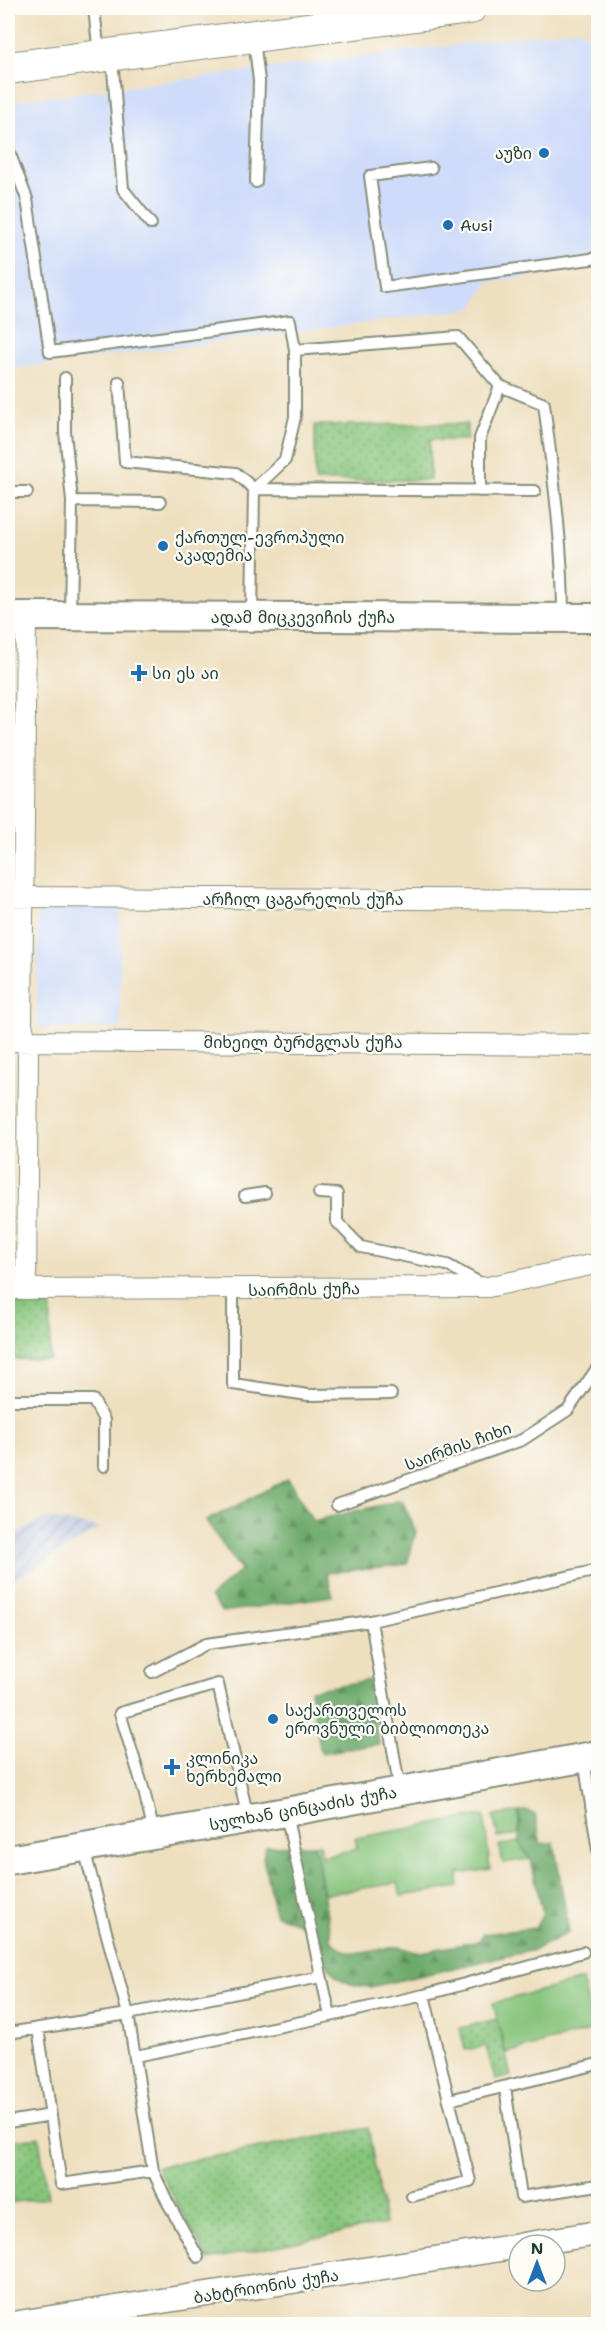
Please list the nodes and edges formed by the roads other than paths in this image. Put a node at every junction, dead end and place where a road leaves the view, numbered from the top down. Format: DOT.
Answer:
graph roads {
  1 [pos="94,8"];
  2 [pos="471,8"];
  3 [pos="253,35"];
  4 [pos="105,54"];
  5 [pos="8,68"];
  6 [pos="8,149"];
  7 [pos="431,168"];
  8 [pos="256,182"];
  9 [pos="151,224"];
  10 [pos="598,258"];
  11 [pos="296,350"];
  12 [pos="66,378"];
  13 [pos="118,382"];
  14 [pos="500,386"];
  15 [pos="254,489"];
  16 [pos="480,490"];
  17 [pos="535,491"];
  18 [pos="8,492"];
  19 [pos="27,492"];
  20 [pos="72,501"];
  21 [pos="160,502"];
  22 [pos="16,616"];
  23 [pos="70,617"];
  24 [pos="252,617"];
  25 [pos="563,618"];
  26 [pos="598,618"];
  27 [pos="15,897"];
  28 [pos="598,900"];
  29 [pos="16,1041"];
  30 [pos="598,1045"];
  31 [pos="265,1193"];
  32 [pos="320,1193"];
  33 [pos="245,1196"];
  34 [pos="598,1265"];
  35 [pos="488,1287"];
  36 [pos="17,1289"];
  37 [pos="233,1290"];
  38 [pos="598,1367"];
  39 [pos="390,1394"];
  40 [pos="8,1400"];
  41 [pos="104,1466"];
  42 [pos="337,1505"];
  43 [pos="598,1570"];
  44 [pos="371,1621"];
  45 [pos="152,1672"];
  46 [pos="591,1756"];
  47 [pos="400,1791"];
  48 [pos="286,1812"];
  49 [pos="248,1818"];
  50 [pos="154,1833"];
  51 [pos="84,1846"];
  52 [pos="598,1851"];
  53 [pos="8,1860"];
  54 [pos="583,1952"];
  55 [pos="321,1977"];
  56 [pos="424,1995"];
  57 [pos="128,2014"];
  58 [pos="330,2016"];
  59 [pos="38,2028"];
  60 [pos="8,2033"];
  61 [pos="136,2056"];
  62 [pos="598,2064"];
  63 [pos="505,2087"];
  64 [pos="449,2100"];
  65 [pos="51,2115"];
  66 [pos="8,2122"];
  67 [pos="153,2171"];
  68 [pos="598,2185"];
  69 [pos="412,2196"];
  70 [pos="598,2233"];
  71 [pos="567,2238"];
  72 [pos="507,2247"];
  73 [pos="198,2257"];
  74 [pos="12,2325"];
  1 -- 4 [label="lane"];
  2 -- 3 [label="main road"];
  3 -- 4 [label="main road"];
  3 -- 8 [label="lane"];
  4 -- 5 [label="main road"];
  4 -- 9 [label="lane"];
  6 -- 11 [label="lane"];
  7 -- 10 [label="lane"];
  11 -- 14 [label="lane"];
  11 -- 15 [label="lane"];
  12 -- 20 [label="lane"];
  13 -- 15 [label="lane"];
  14 -- 16 [label="lane"];
  14 -- 25 [label="lane"];
  15 -- 16 [label="lane"];
  15 -- 24 [label="lane"];
  16 -- 17 [label="lane"];
  18 -- 19 [label="lane"];
  20 -- 21 [label="lane"];
  20 -- 23 [label="lane"];
  22 -- 23 [label="main road, ადამ მიცკევიჩის ქუჩა"];
  22 -- 27 [label="street"];
  23 -- 24 [label="main road, ადამ მიცკევიჩის ქუჩა"];
  24 -- 25 [label="main road, ადამ მიცკევიჩის ქუჩა"];
  25 -- 26 [label="main road, ადამ მიცკევიჩის ქუჩა"];
  27 -- 28 [label="street, არჩილ ცაგარელის ქუჩა"];
  27 -- 29 [label="street"];
  29 -- 30 [label="street, მიხეილ ბურძგლას ქუჩა"];
  29 -- 36 [label="street"];
  31 -- 33 [label="lane"];
  32 -- 35 [label="lane"];
  34 -- 35 [label="street, საირმის ქუჩა"];
  35 -- 37 [label="street, საირმის ქუჩა"];
  36 -- 37 [label="street, საირმის ქუჩა"];
  37 -- 39 [label="lane"];
  38 -- 42 [label="lane, საირმის ჩიხი"];
  40 -- 41 [label="lane"];
  43 -- 44 [label="lane"];
  44 -- 45 [label="lane"];
  44 -- 47 [label="lane"];
  46 -- 47 [label="main road, სულხან ცინცაძის ქუჩა"];
  46 -- 52 [label="lane"];
  47 -- 48 [label="main road, სულხან ცინცაძის ქუჩა"];
  48 -- 49 [label="main road, სულხან ცინცაძის ქუჩა"];
  48 -- 55 [label="lane"];
  49 -- 50 [label="main road, სულხან ცინცაძის ქუჩა"];
  49 -- 50 [label="lane"];
  50 -- 51 [label="main road, სულხან ცინცაძის ქუჩა"];
  51 -- 53 [label="main road, სულხან ცინცაძის ქუჩა"];
  51 -- 57 [label="lane"];
  54 -- 56 [label="lane"];
  55 -- 57 [label="lane"];
  55 -- 58 [label="lane"];
  56 -- 58 [label="lane"];
  56 -- 64 [label="lane"];
  57 -- 59 [label="lane"];
  57 -- 61 [label="lane"];
  58 -- 61 [label="lane"];
  59 -- 60 [label="lane"];
  59 -- 65 [label="lane"];
  61 -- 67 [label="lane"];
  62 -- 63 [label="lane"];
  63 -- 64 [label="lane"];
  63 -- 68 [label="lane"];
  64 -- 69 [label="lane"];
  65 -- 66 [label="lane"];
  65 -- 67 [label="lane"];
  67 -- 73 [label="lane"];
  70 -- 71 [label="street, ბახტრიონის ქუჩა"];
  72 -- 74 [label="street, ბახტრიონის ქუჩა"];
}
